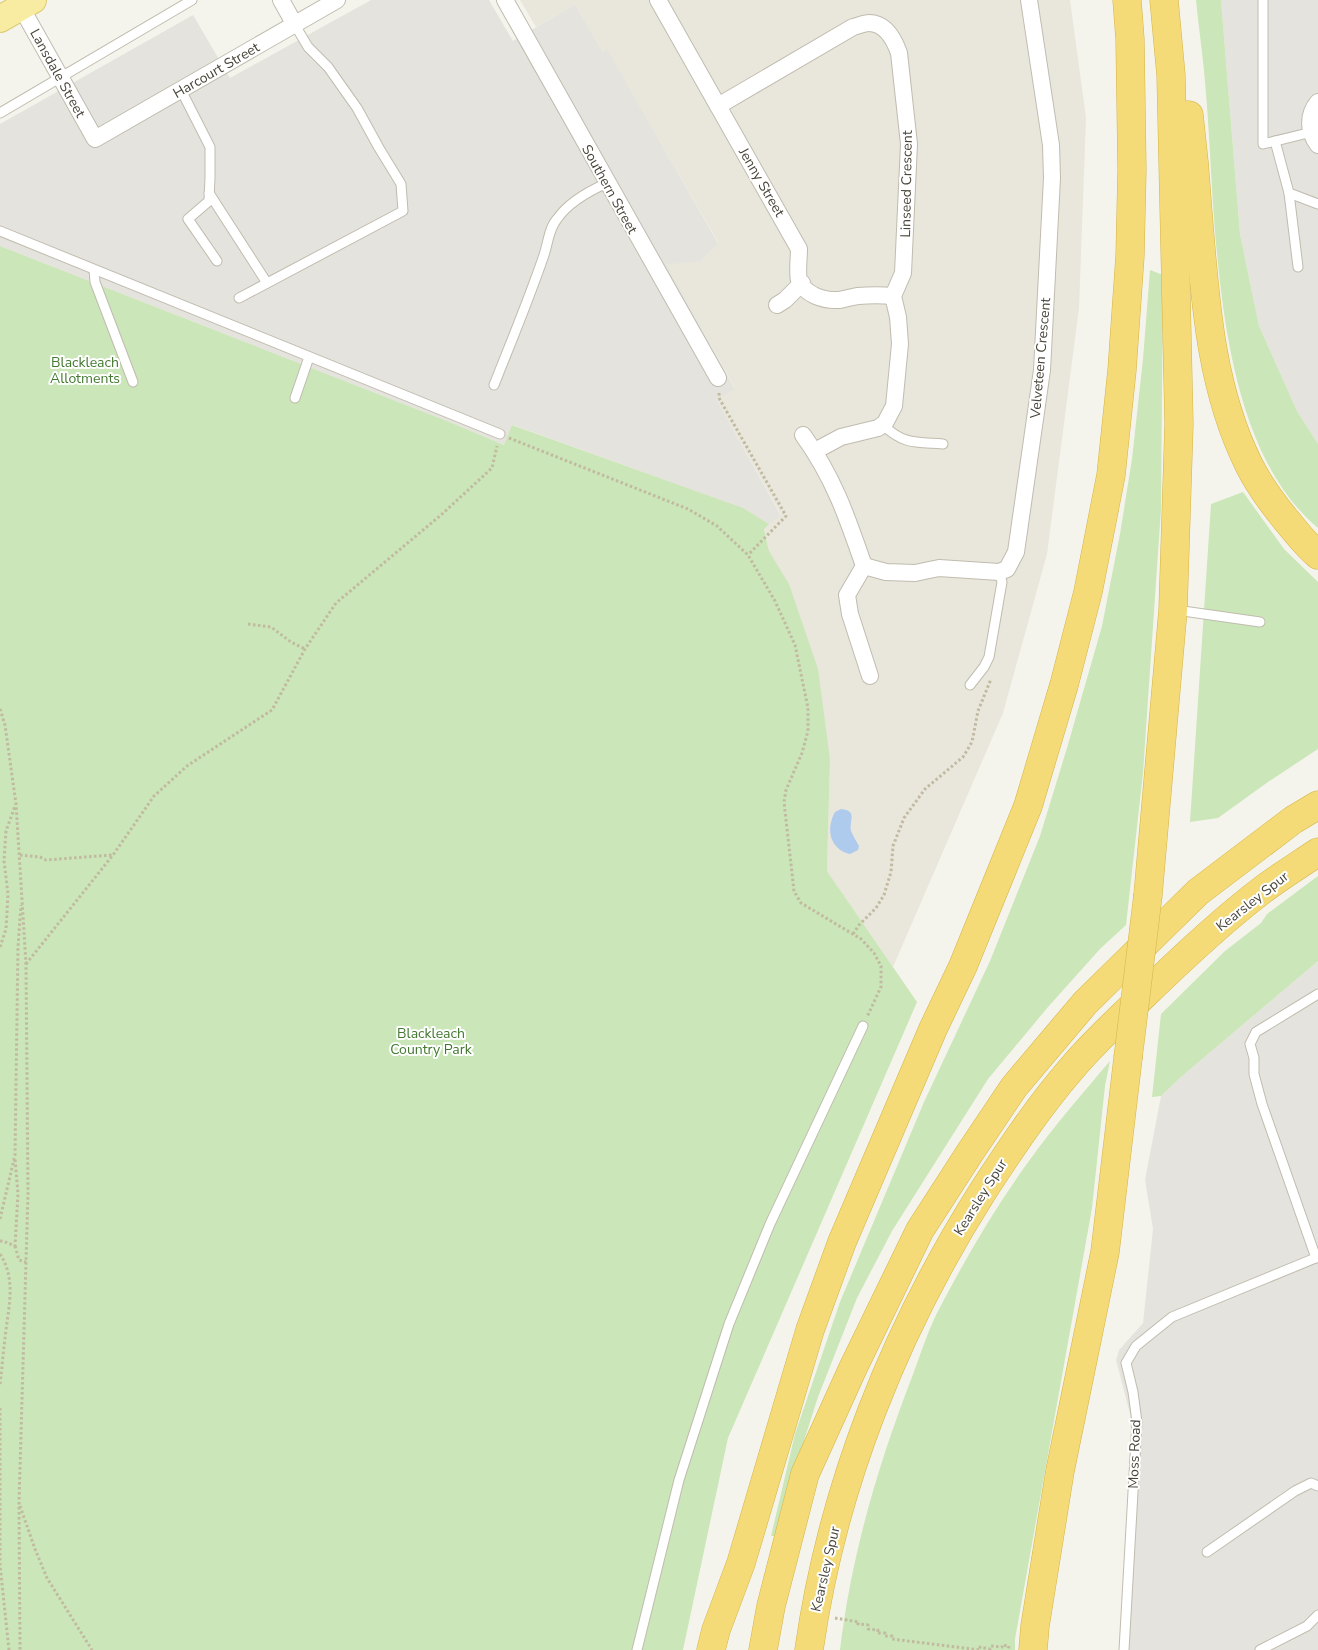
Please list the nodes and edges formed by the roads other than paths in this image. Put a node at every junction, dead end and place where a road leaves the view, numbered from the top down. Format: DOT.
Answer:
graph roads {
  1 [pos="192,0"];
  2 [pos="281,0"];
  3 [pos="337,0"];
  4 [pos="658,0"];
  5 [pos="1029,0"];
  6 [pos="1126,0"];
  7 [pos="1164,0"];
  8 [pos="1172,0"];
  9 [pos="1264,0"];
  10 [pos="508,1"];
  11 [pos="18,8"];
  12 [pos="295,25"];
  13 [pos="61,77"];
  14 [pos="181,90"];
  15 [pos="1318,102"];
  16 [pos="718,106"];
  17 [pos="0,113"];
  18 [pos="94,139"];
  19 [pos="1315,139"];
  20 [pos="1275,141"];
  21 [pos="606,183"];
  22 [pos="209,193"];
  23 [pos="1289,193"];
  24 [pos="1318,204"];
  25 [pos="0,231"];
  26 [pos="217,261"];
  27 [pos="1298,267"];
  28 [pos="94,270"];
  29 [pos="802,283"];
  30 [pos="267,284"];
  31 [pos="893,296"];
  32 [pos="239,298"];
  33 [pos="777,305"];
  34 [pos="309,357"];
  35 [pos="718,378"];
  36 [pos="133,382"];
  37 [pos="494,385"];
  38 [pos="295,398"];
  39 [pos="883,424"];
  40 [pos="500,434"];
  41 [pos="803,435"];
  42 [pos="943,444"];
  43 [pos="815,451"];
  44 [pos="1318,555"];
  45 [pos="864,566"];
  46 [pos="999,572"];
  47 [pos="1173,610"];
  48 [pos="1260,622"];
  49 [pos="870,676"];
  50 [pos="970,685"];
  51 [pos="1318,805"];
  52 [pos="1318,852"];
  53 [pos="1318,994"];
  54 [pos="863,1026"];
  55 [pos="1317,1257"];
  56 [pos="839,1402"];
  57 [pos="1318,1486"];
  58 [pos="1207,1552"];
  59 [pos="741,1563"];
  60 [pos="1318,1615"];
  61 [pos="638,1650"];
  62 [pos="711,1650"];
  63 [pos="727,1650"];
  64 [pos="763,1650"];
  65 [pos="779,1650"];
  66 [pos="809,1650"];
  67 [pos="1033,1650"];
  68 [pos="1124,1650"];
  69 [pos="1260,1650"];
  1 -- 13 [label="lane"];
  2 -- 12 [label="street"];
  3 -- 12 [label="street, Harcourt Street"];
  4 -- 16 [label="street, Jenny Street"];
  5 -- 46 [label="street, Velveteen Crescent"];
  6 -- 59 [label="highway"];
  7 -- 47 [label="highway"];
  8 -- 44 [label="highway"];
  9 -- 20 [label="lane"];
  10 -- 21 [label="street, Southern Street"];
  11 -- 13 [label="street, Lansdale Street"];
  12 -- 14 [label="street, Harcourt Street"];
  12 -- 30 [label="lane"];
  13 -- 17 [label="lane"];
  13 -- 18 [label="street, Lansdale Street"];
  14 -- 18 [label="street, Harcourt Street"];
  14 -- 22 [label="lane"];
  15 -- 19 [label="street"];
  16 -- 29 [label="street, Jenny Street"];
  16 -- 31 [label="street, Linseed Crescent"];
  19 -- 20 [label="lane"];
  20 -- 23 [label="lane"];
  21 -- 35 [label="street, Southern Street"];
  21 -- 37 [label="lane"];
  22 -- 26 [label="lane"];
  22 -- 30 [label="lane"];
  23 -- 24 [label="lane"];
  23 -- 27 [label="lane"];
  25 -- 28 [label="lane"];
  28 -- 34 [label="lane"];
  28 -- 36 [label="lane"];
  29 -- 31 [label="street"];
  29 -- 33 [label="street"];
  30 -- 32 [label="lane"];
  31 -- 39 [label="street"];
  34 -- 38 [label="lane"];
  34 -- 40 [label="lane"];
  39 -- 42 [label="lane"];
  39 -- 43 [label="street"];
  41 -- 43 [label="street"];
  43 -- 45 [label="street"];
  45 -- 46 [label="street"];
  45 -- 49 [label="street"];
  46 -- 50 [label="lane"];
  47 -- 48 [label="lane"];
  47 -- 67 [label="highway, bridge"];
  51 -- 56 [label="highway"];
  52 -- 66 [label="highway, Kearsley Spur"];
  53 -- 55 [label="lane"];
  54 -- 61 [label="lane"];
  55 -- 68 [label="lane, Moss Road"];
  56 -- 64 [label="highway"];
  56 -- 65 [label="highway"];
  57 -- 58 [label="lane"];
  59 -- 62 [label="highway"];
  59 -- 63 [label="highway"];
  60 -- 69 [label="lane"];
}
